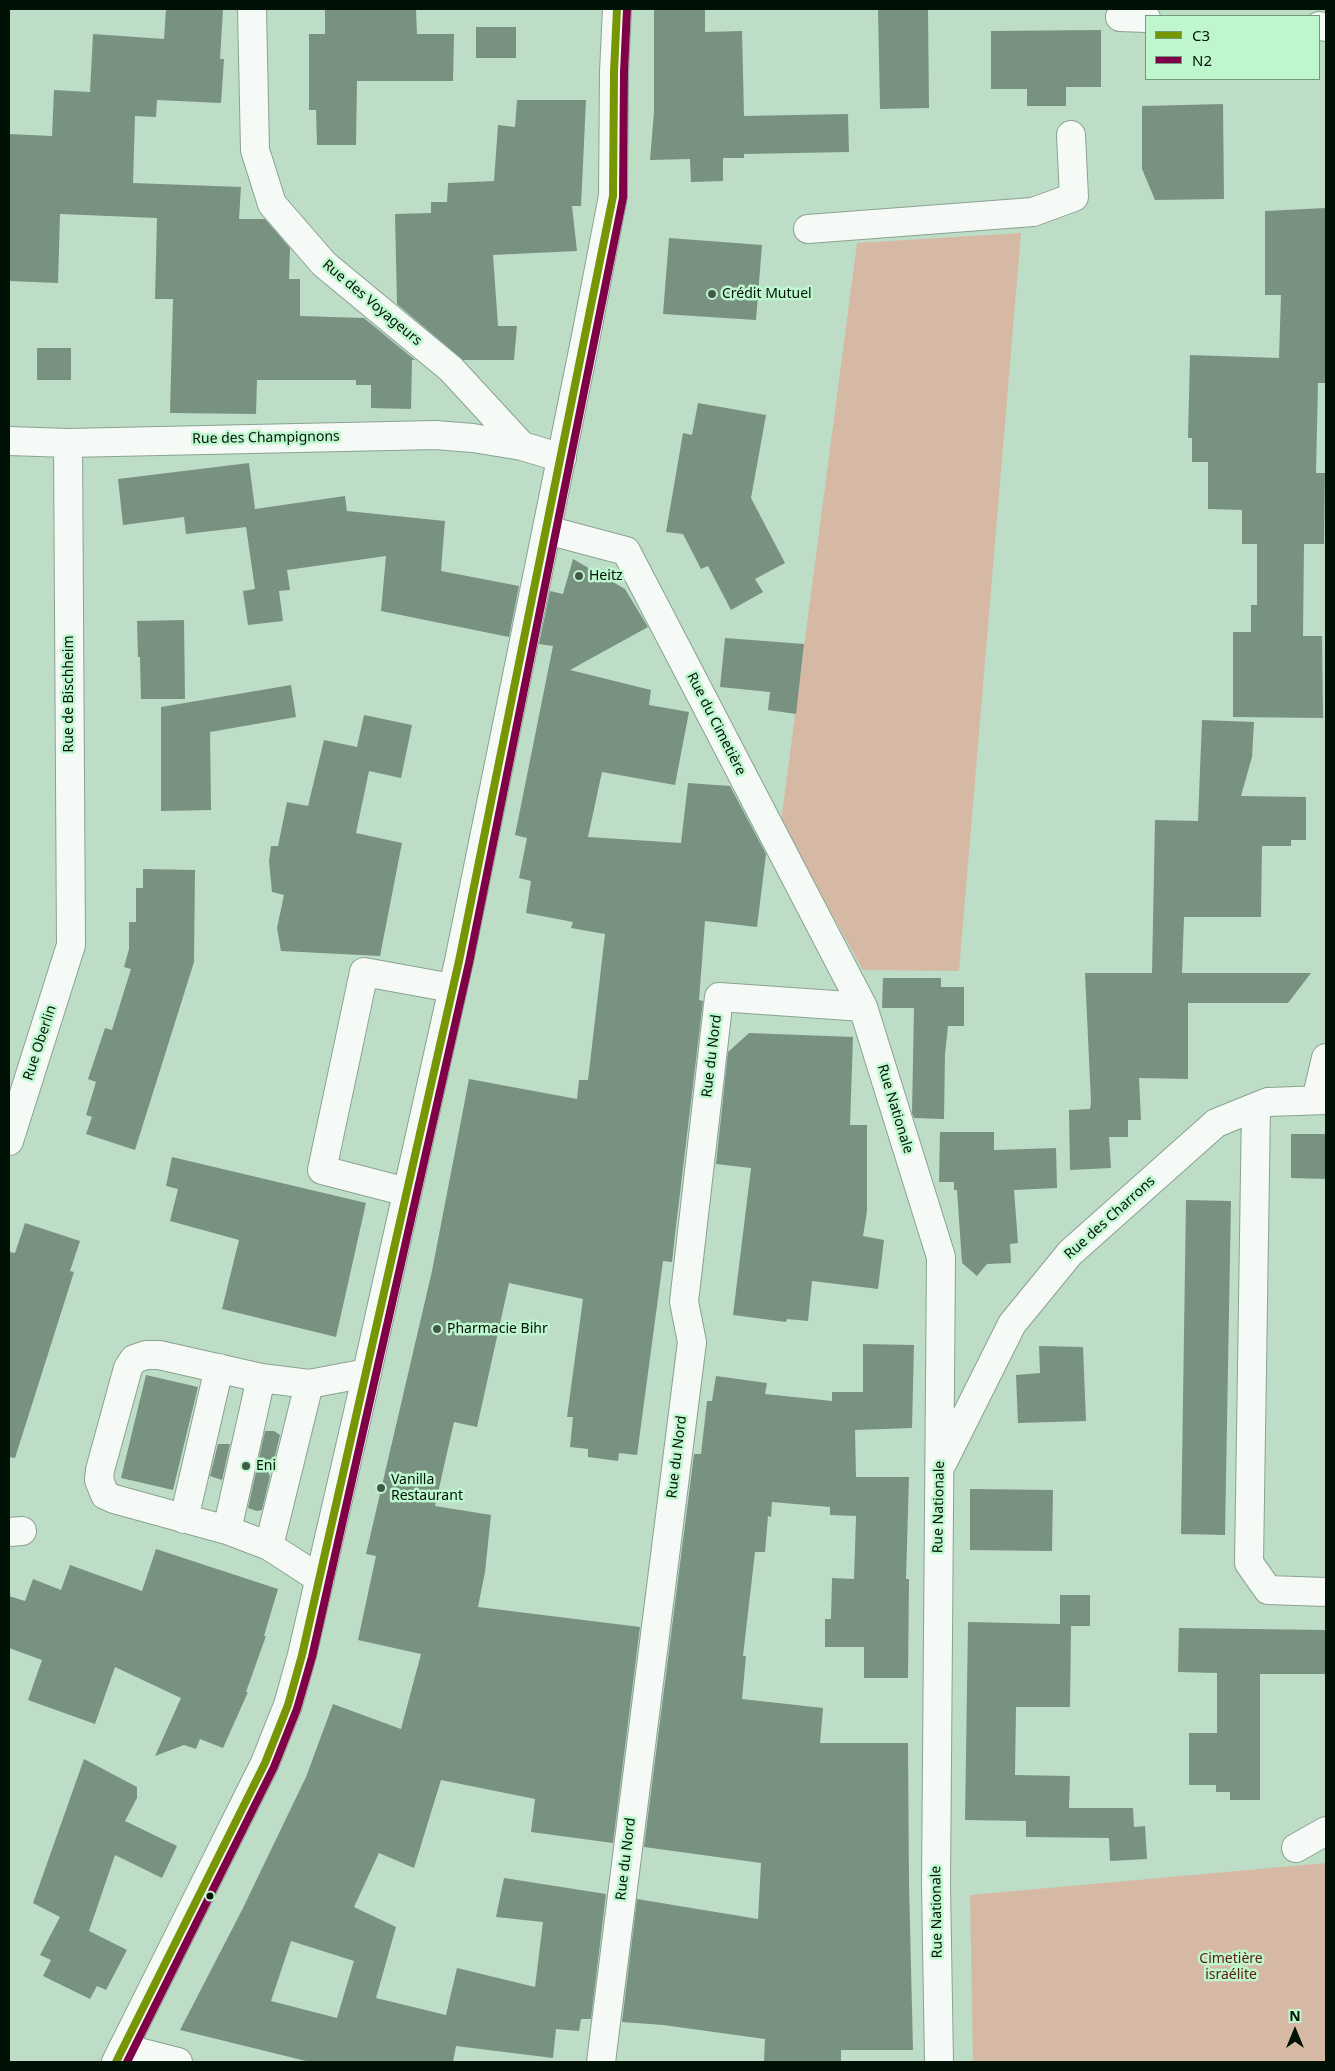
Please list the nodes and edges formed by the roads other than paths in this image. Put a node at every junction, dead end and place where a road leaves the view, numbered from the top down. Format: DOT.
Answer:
graph roads {
  1 [pos="252,9"];
  2 [pos="617,9"];
  3 [pos="1071,135"];
  4 [pos="808,229"];
  5 [pos="9,441"];
  6 [pos="68,443"];
  7 [pos="522,446"];
  8 [pos="562,458"];
  9 [pos="547,530"];
  10 [pos="71,945"];
  11 [pos="843,969"];
  12 [pos="452,988"];
  13 [pos="863,1007"];
  14 [pos="1326,1058"];
  15 [pos="1321,1100"];
  16 [pos="1256,1107"];
  17 [pos="9,1141"];
  18 [pos="407,1192"];
  19 [pos="219,1368"];
  20 [pos="367,1373"];
  21 [pos="261,1378"];
  22 [pos="309,1384"];
  23 [pos="940,1468"];
  24 [pos="184,1519"];
  25 [pos="227,1530"];
  26 [pos="269,1546"];
  27 [pos="320,1579"];
  28 [pos="1326,1592"];
  29 [pos="1326,1831"];
  30 [pos="1296,1848"];
  31 [pos="119,2055"];
  32 [pos="178,2062"];
  33 [pos="601,2062"];
  34 [pos="939,2062"];
  1 -- 7 [label="street, Rue des Voyageurs"];
  2 -- 8 [label="street"];
  3 -- 4 [label="street"];
  5 -- 6 [label="street, Rue des Champignons"];
  6 -- 7 [label="street, Rue des Champignons"];
  6 -- 10 [label="street, Rue de Bischheim"];
  7 -- 8 [label="street"];
  8 -- 9 [label="street"];
  9 -- 11 [label="street, Rue du Cimetière"];
  9 -- 12 [label="street"];
  10 -- 17 [label="street, Rue Oberlin"];
  11 -- 13 [label="street, Rue Nationale"];
  12 -- 18 [label="street"];
  12 -- 18 [label="street"];
  13 -- 23 [label="street, Rue Nationale"];
  13 -- 33 [label="street, Rue du Nord"];
  14 -- 15 [label="street"];
  15 -- 16 [label="street, Rue des Charrons"];
  16 -- 23 [label="street, Rue des Charrons"];
  16 -- 28 [label="street"];
  18 -- 20 [label="street"];
  19 -- 21 [label="street"];
  19 -- 24 [label="street"];
  19 -- 24 [label="street"];
  20 -- 22 [label="street"];
  20 -- 27 [label="street"];
  21 -- 22 [label="street"];
  21 -- 25 [label="street"];
  22 -- 26 [label="street"];
  23 -- 34 [label="street, Rue Nationale"];
  24 -- 25 [label="street"];
  25 -- 26 [label="street"];
  26 -- 27 [label="street"];
  27 -- 31 [label="street"];
  29 -- 30 [label="street"];
  31 -- 32 [label="street"];
}
